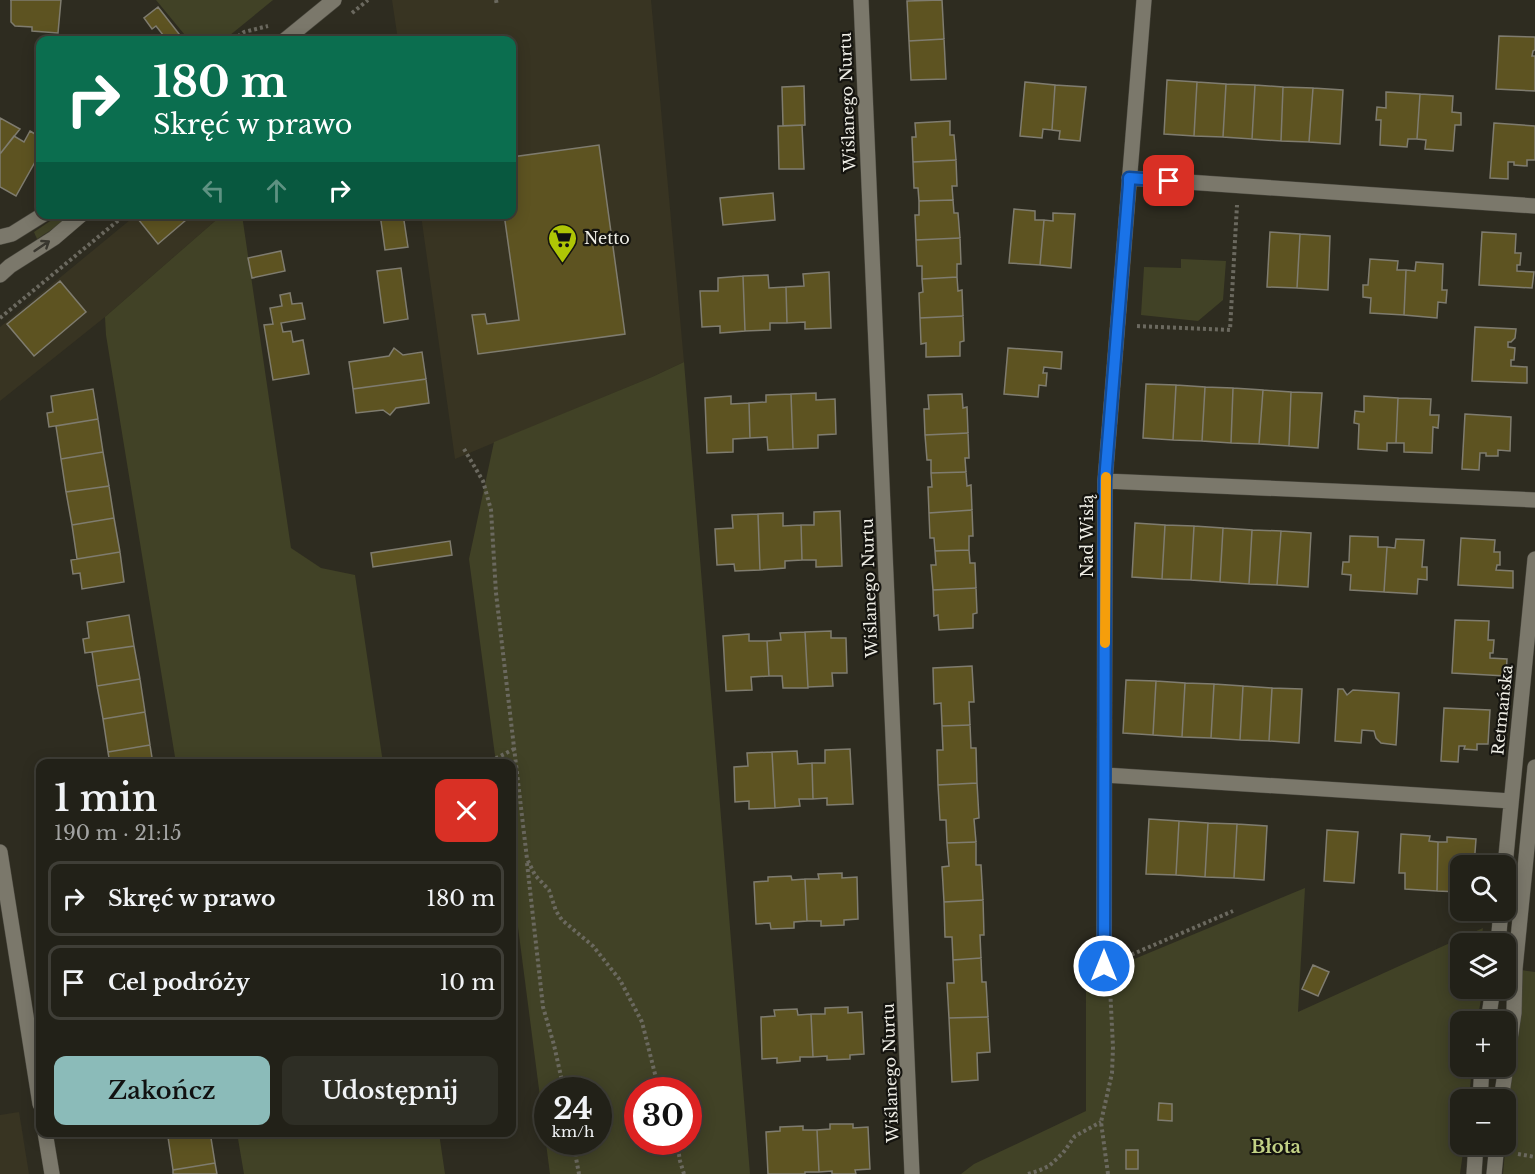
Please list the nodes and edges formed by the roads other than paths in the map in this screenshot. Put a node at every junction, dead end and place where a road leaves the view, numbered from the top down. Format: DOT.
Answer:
graph roads {
  1 [pos="334,0"];
  2 [pos="861,0"];
  3 [pos="1144,0"];
  4 [pos="290,36"];
  5 [pos="1129,178"];
  6 [pos="1535,206"];
  7 [pos="36,219"];
  8 [pos="76,219"];
  9 [pos="0,237"];
  10 [pos="0,275"];
  11 [pos="1105,481"];
  12 [pos="1535,500"];
  13 [pos="1535,559"];
  14 [pos="1535,767"];
  15 [pos="1105,775"];
  16 [pos="1511,801"];
  17 [pos="0,852"];
  18 [pos="1506,855"];
  19 [pos="1104,966"];
  20 [pos="36,1079"];
  21 [pos="1503,1089"];
  22 [pos="46,1137"];
  23 [pos="1475,1155"];
  24 [pos="1496,1155"];
  25 [pos="52,1174"];
  26 [pos="912,1174"];
  27 [pos="1474,1174"];
  28 [pos="1494,1174"];
  1 -- 4 [label="street"];
  2 -- 26 [label="street, Wiślanego Nurtu"];
  3 -- 5 [label="street, Nad Wisłą"];
  5 -- 6 [label="street"];
  5 -- 11 [label="street, Nad Wisłą"];
  7 -- 9 [label="street"];
  10 -- 8 [label="street, one-way"];
  11 -- 12 [label="street"];
  11 -- 15 [label="street, Nad Wisłą"];
  13 -- 16 [label="street, Retmańska"];
  14 -- 21 [label="street"];
  15 -- 16 [label="street"];
  15 -- 19 [label="street, Nad Wisłą"];
  16 -- 18 [label="street, Retmańska"];
  17 -- 20 [label="street"];
  22 -- 25 [label="street"];
  23 -- 27 [label="street"];
  24 -- 28 [label="street"];
}
